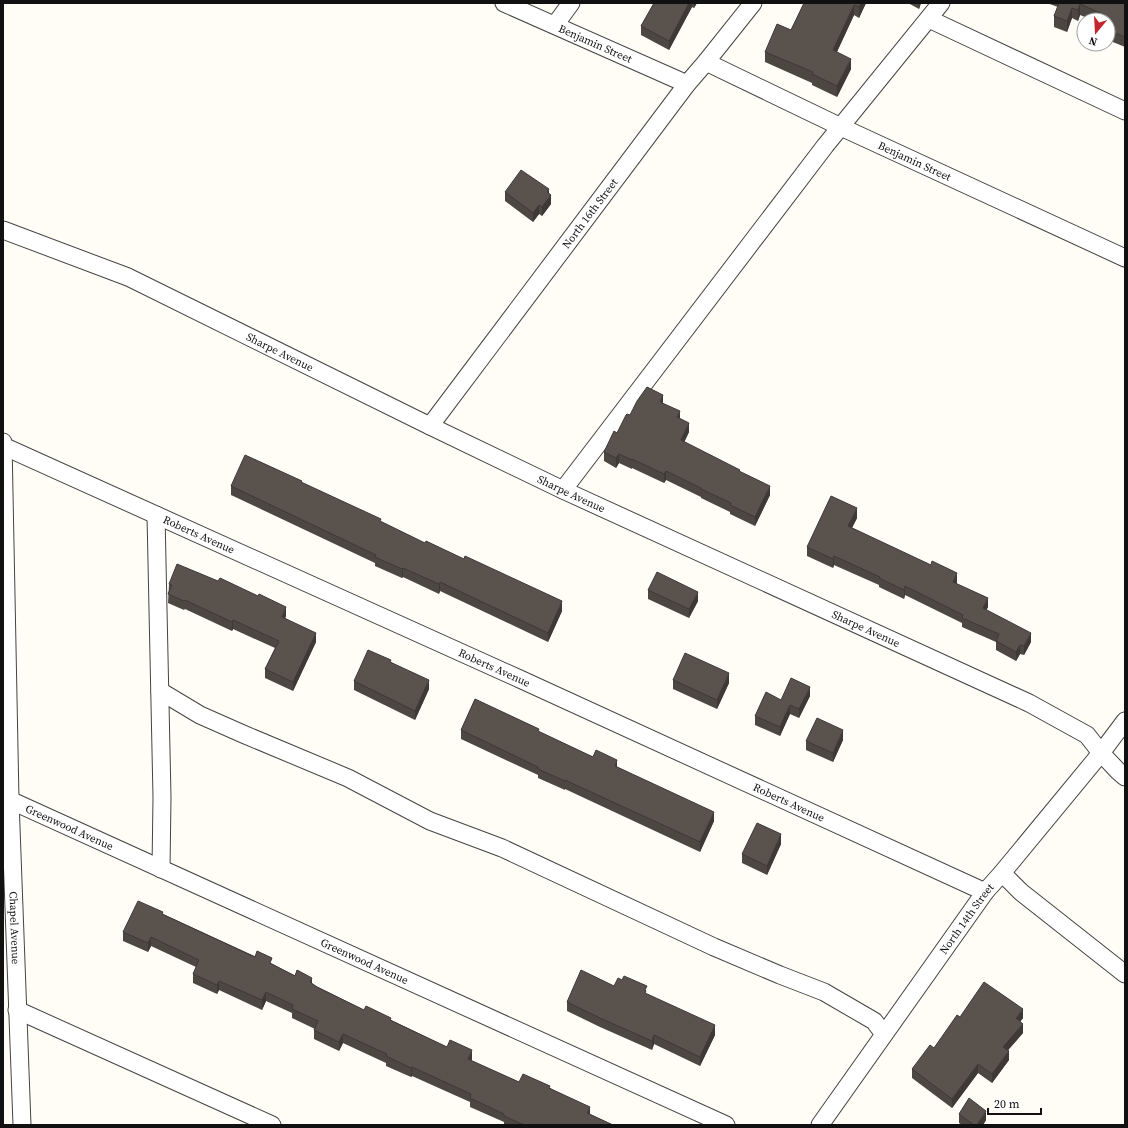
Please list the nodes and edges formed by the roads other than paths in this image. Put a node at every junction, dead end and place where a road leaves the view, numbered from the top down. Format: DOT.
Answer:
graph roads {
  1 [pos="504,3"];
  2 [pos="571,3"];
  3 [pos="753,3"];
  4 [pos="941,3"];
  5 [pos="929,19"];
  6 [pos="555,25"];
  7 [pos="706,62"];
  8 [pos="687,84"];
  9 [pos="1125,111"];
  10 [pos="841,127"];
  11 [pos="3,230"];
  12 [pos="1125,258"];
  13 [pos="430,426"];
  14 [pos="3,442"];
  15 [pos="3,446"];
  16 [pos="563,490"];
  17 [pos="156,515"];
  18 [pos="160,691"];
  19 [pos="1125,721"];
  20 [pos="6,730"];
  21 [pos="1101,753"];
  22 [pos="1125,777"];
  23 [pos="6,798"];
  24 [pos="161,869"];
  25 [pos="1002,873"];
  26 [pos="985,892"];
  27 [pos="1125,974"];
  28 [pos="17,1010"];
  29 [pos="884,1034"];
  30 [pos="720,1124"];
  31 [pos="22,1125"];
  32 [pos="272,1125"];
  33 [pos="820,1125"];
  1 -- 6 [label="street, Benjamin Street"];
  2 -- 6 [label="street"];
  3 -- 7 [label="street, North 16th Street"];
  4 -- 5 [label="street"];
  5 -- 9 [label="street"];
  5 -- 10 [label="street"];
  6 -- 8 [label="street, Benjamin Street"];
  7 -- 8 [label="street, North 16th Street"];
  7 -- 10 [label="street, Benjamin Street"];
  8 -- 13 [label="street, North 16th Street"];
  10 -- 12 [label="street, Benjamin Street"];
  10 -- 16 [label="street"];
  11 -- 13 [label="street, Sharpe Avenue"];
  13 -- 16 [label="street, Sharpe Avenue"];
  14 -- 15 [label="street, Chapel Avenue"];
  15 -- 17 [label="street, Roberts Avenue"];
  15 -- 20 [label="street, Chapel Avenue"];
  16 -- 21 [label="street, Sharpe Avenue"];
  17 -- 18 [label="street"];
  17 -- 26 [label="street, Roberts Avenue"];
  18 -- 24 [label="street"];
  18 -- 29 [label="street"];
  19 -- 21 [label="street, North 14th Street"];
  20 -- 23 [label="street, Chapel Avenue"];
  21 -- 22 [label="street, Sharpe Avenue"];
  21 -- 25 [label="street, North 14th Street"];
  23 -- 24 [label="street, Greenwood Avenue"];
  23 -- 28 [label="street, Chapel Avenue"];
  24 -- 30 [label="street, Greenwood Avenue"];
  25 -- 26 [label="street, North 14th Street"];
  25 -- 27 [label="street"];
  26 -- 29 [label="street, North 14th Street"];
  28 -- 31 [label="street, Chapel Avenue"];
  28 -- 32 [label="street"];
  29 -- 33 [label="street, North 14th Street"];
}
